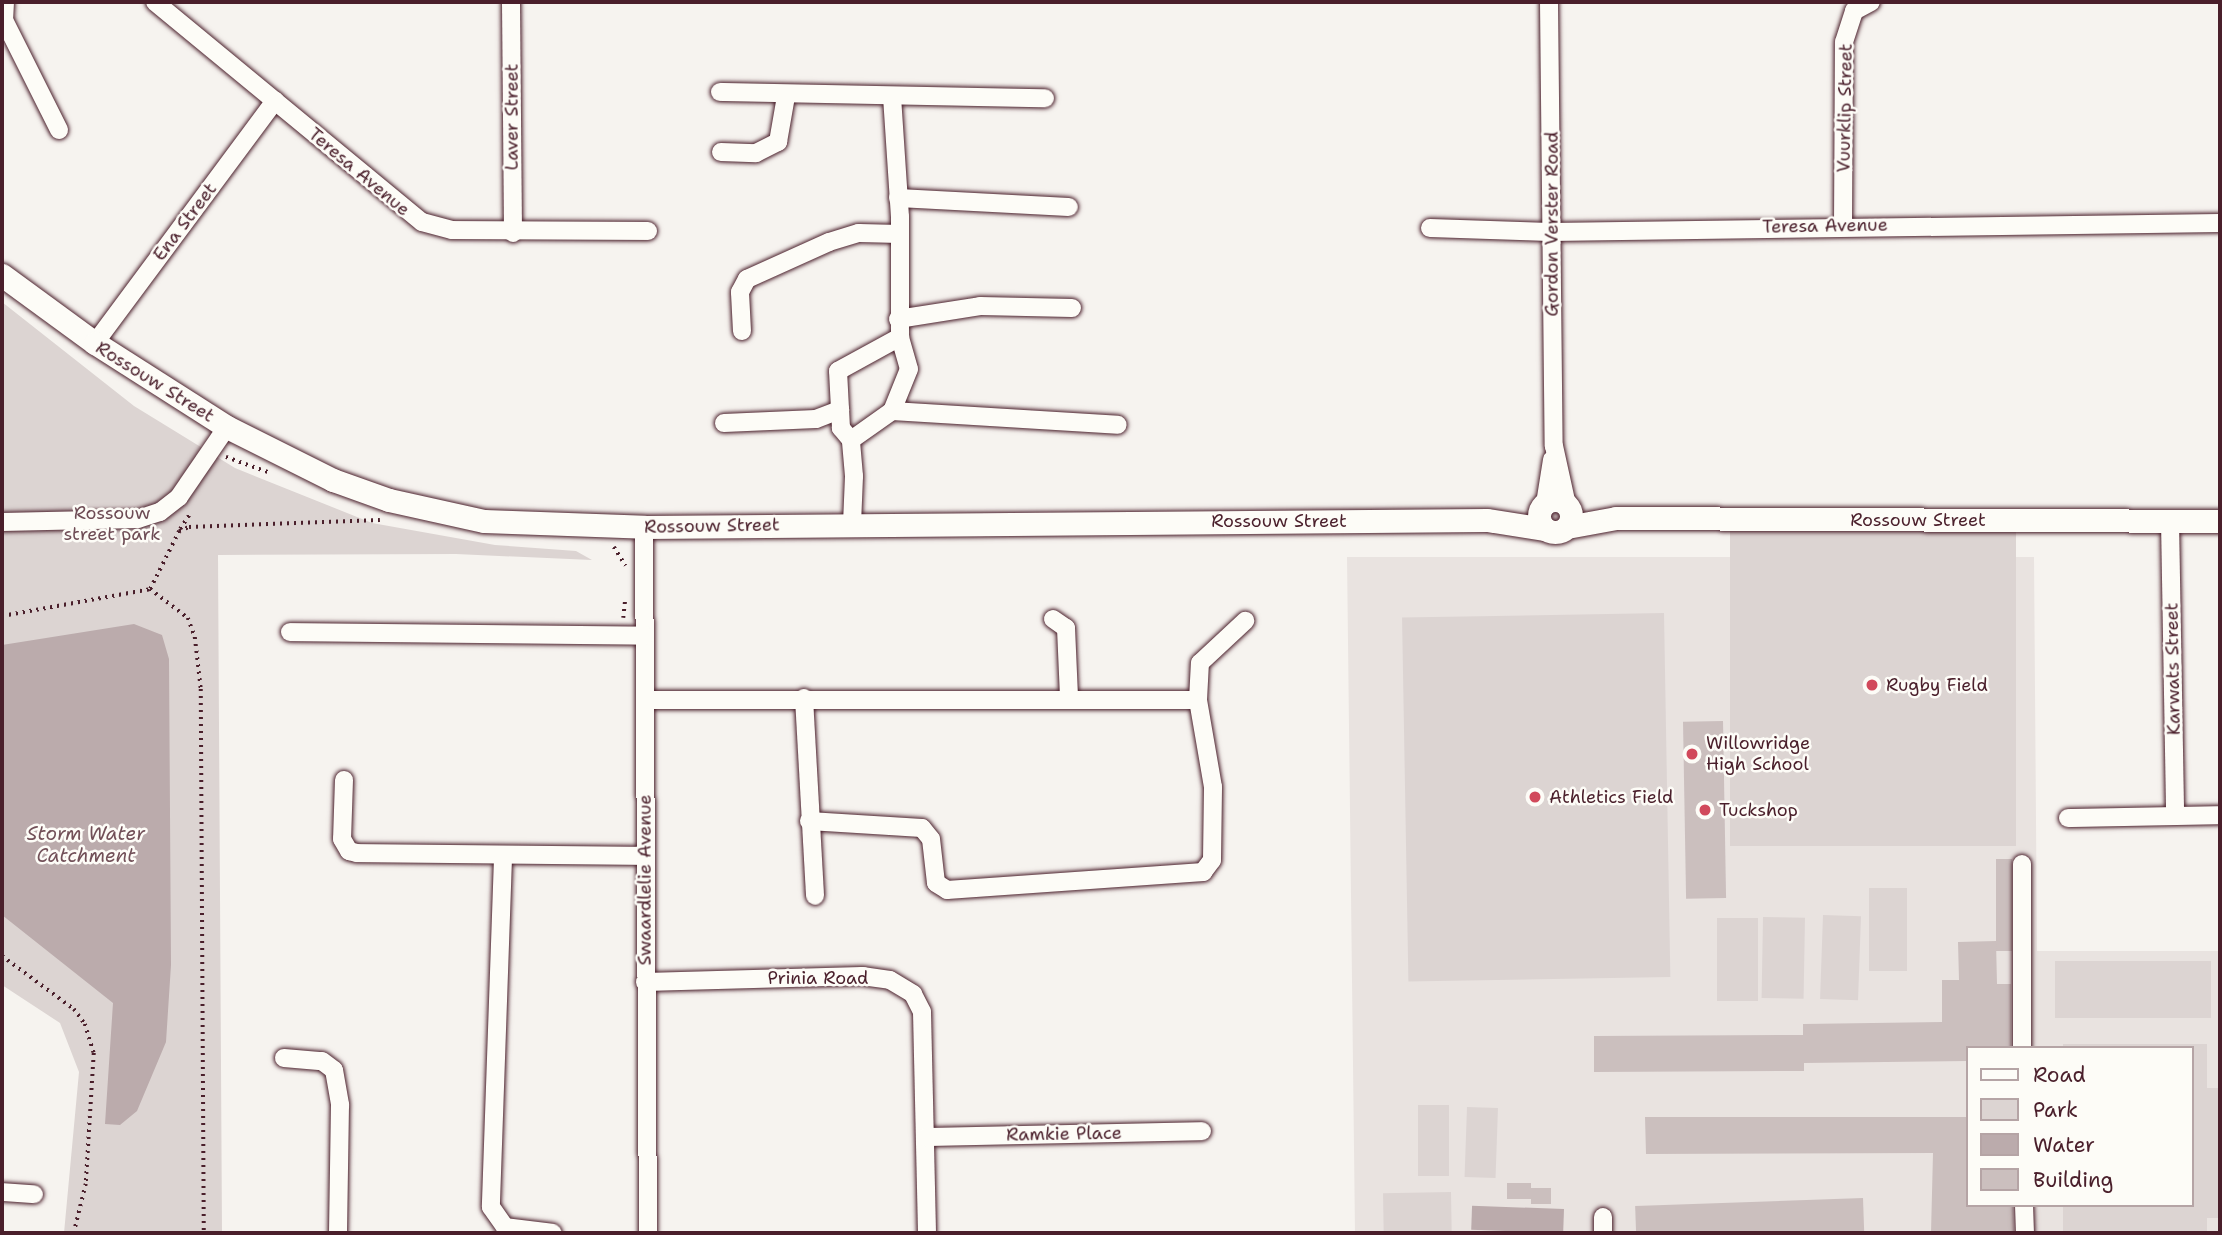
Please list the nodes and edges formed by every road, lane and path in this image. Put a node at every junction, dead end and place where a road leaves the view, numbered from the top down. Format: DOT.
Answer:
graph roads {
  1 [pos="5,2"];
  2 [pos="155,2"];
  3 [pos="511,2"];
  4 [pos="1549,2"];
  5 [pos="1871,2"];
  6 [pos="720,92"];
  7 [pos="786,96"];
  8 [pos="892,96"];
  9 [pos="1045,97"];
  10 [pos="275,101"];
  11 [pos="59,130"];
  12 [pos="721,152"];
  13 [pos="898,198"];
  14 [pos="1069,207"];
  15 [pos="2220,223"];
  16 [pos="1843,226"];
  17 [pos="1430,228"];
  18 [pos="648,231"];
  19 [pos="1550,232"];
  20 [pos="513,233"];
  21 [pos="900,234"];
  22 [pos="2,275"];
  23 [pos="1072,308"];
  24 [pos="899,328"];
  25 [pos="741,331"];
  26 [pos="95,343"];
  27 [pos="840,410"];
  28 [pos="892,411"];
  29 [pos="724,423"];
  30 [pos="1118,425"];
  31 [pos="851,440"];
  32 [pos="222,443"];
  33 [pos="219,467"];
  34 [pos="273,474"];
  35 [pos="192,510"];
  36 [pos="377,514"];
  37 [pos="1556,514"];
  38 [pos="2220,521"];
  39 [pos="2,522"];
  40 [pos="2170,522"];
  41 [pos="852,524"];
  42 [pos="644,527"];
  43 [pos="179,531"];
  44 [pos="612,545"];
  45 [pos="627,572"];
  46 [pos="626,585"];
  47 [pos="150,589"];
  48 [pos="2,616"];
  49 [pos="1053,619"];
  50 [pos="1245,621"];
  51 [pos="290,632"];
  52 [pos="622,636"];
  53 [pos="645,636"];
  54 [pos="804,698"];
  55 [pos="1069,698"];
  56 [pos="646,700"];
  57 [pos="1198,700"];
  58 [pos="344,779"];
  59 [pos="2220,815"];
  60 [pos="2175,816"];
  61 [pos="2068,818"];
  62 [pos="809,821"];
  63 [pos="646,856"];
  64 [pos="503,858"];
  65 [pos="2022,864"];
  66 [pos="815,896"];
  67 [pos="2,956"];
  68 [pos="645,982"];
  69 [pos="2022,1046"];
  70 [pos="284,1058"];
  71 [pos="1202,1131"];
  72 [pos="926,1137"];
  73 [pos="2,1192"];
  74 [pos="34,1194"];
  75 [pos="2024,1207"];
  76 [pos="74,1233"];
  77 [pos="204,1233"];
  78 [pos="338,1233"];
  79 [pos="553,1233"];
  80 [pos="648,1233"];
  81 [pos="927,1233"];
  82 [pos="2025,1233"];
  1 -- 11 [label="street"];
  2 -- 10 [label="street, Teresa Avenue"];
  3 -- 20 [label="street, Laver Street"];
  4 -- 19 [label="street, Gordon Verster Road"];
  5 -- 16 [label="street, Vuurklip Street"];
  6 -- 7 [label="street"];
  7 -- 8 [label="street"];
  7 -- 12 [label="street"];
  8 -- 9 [label="street"];
  8 -- 13 [label="street"];
  10 -- 20 [label="street, Teresa Avenue"];
  10 -- 26 [label="street, Ena Street"];
  13 -- 14 [label="street"];
  13 -- 21 [label="street"];
  15 -- 16 [label="street, Teresa Avenue"];
  16 -- 19 [label="street, Teresa Avenue"];
  17 -- 19 [label="street, Teresa Avenue"];
  18 -- 20 [label="street, Teresa Avenue"];
  19 -- 37 [label="street, Gordon Verster Road"];
  21 -- 24 [label="street"];
  21 -- 25 [label="street"];
  22 -- 26 [label="main road, Rossouw Street"];
  23 -- 24 [label="street"];
  24 -- 27 [label="street"];
  24 -- 28 [label="street"];
  26 -- 32 [label="main road, Rossouw Street"];
  27 -- 29 [label="street"];
  27 -- 31 [label="street"];
  28 -- 30 [label="street"];
  28 -- 31 [label="street"];
  31 -- 41 [label="street"];
  32 -- 33 [label="path"];
  32 -- 34 [label="path"];
  32 -- 39 [label="street"];
  32 -- 42 [label="main road, Rossouw Street"];
  35 -- 43 [label="path"];
  36 -- 43 [label="path"];
  37 -- 40 [label="main road, Rossouw Street"];
  37 -- 41 [label="main road, Rossouw Street"];
  38 -- 40 [label="main road, Rossouw Street"];
  40 -- 60 [label="street, Karwats Street"];
  41 -- 42 [label="main road, Rossouw Street"];
  42 -- 53 [label="street, Swaardlelie Avenue"];
  43 -- 47 [label="path"];
  44 -- 45 [label="path"];
  46 -- 52 [label="path"];
  47 -- 48 [label="path"];
  47 -- 77 [label="path"];
  49 -- 55 [label="street"];
  50 -- 57 [label="street"];
  51 -- 52 [label="street"];
  52 -- 53 [label="street"];
  53 -- 56 [label="street, Swaardlelie Avenue"];
  54 -- 55 [label="street"];
  54 -- 56 [label="street"];
  54 -- 62 [label="street"];
  55 -- 57 [label="street"];
  56 -- 63 [label="street, Swaardlelie Avenue"];
  57 -- 62 [label="street"];
  58 -- 64 [label="street"];
  59 -- 60 [label="street"];
  60 -- 61 [label="street"];
  62 -- 66 [label="street"];
  63 -- 64 [label="street"];
  63 -- 68 [label="street, Swaardlelie Avenue"];
  64 -- 79 [label="street"];
  65 -- 69 [label="street"];
  67 -- 76 [label="path"];
  68 -- 72 [label="street, Prinia Road"];
  68 -- 80 [label="street, Swaardlelie Avenue"];
  70 -- 78 [label="street"];
  71 -- 72 [label="street, Ramkie Place"];
  72 -- 81 [label="street, Prinia Road"];
  73 -- 74 [label="street"];
  75 -- 82 [label="street"];
}
